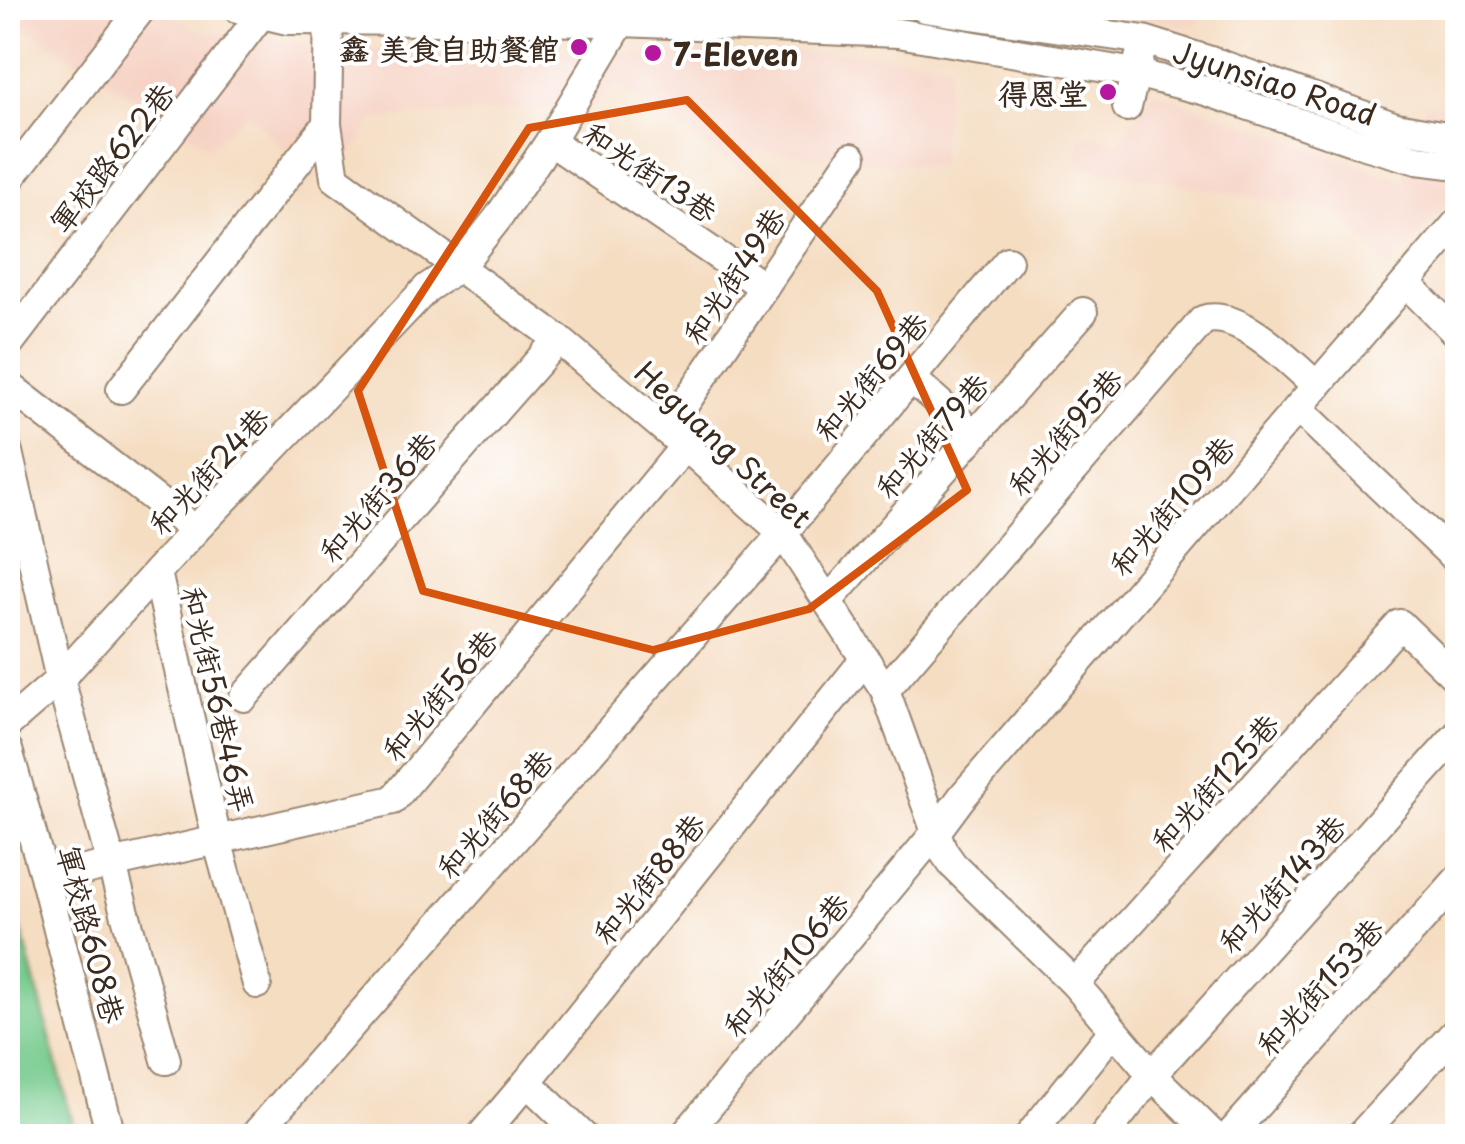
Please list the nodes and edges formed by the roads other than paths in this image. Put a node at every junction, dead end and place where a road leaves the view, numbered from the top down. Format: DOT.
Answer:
graph roads {
  1 [pos="142,8"];
  2 [pos="924,8"];
  3 [pos="254,10"];
  4 [pos="329,14"];
  5 [pos="622,15"];
  6 [pos="1144,40"];
  7 [pos="1136,73"];
  8 [pos="1127,107"];
  9 [pos="326,124"];
  10 [pos="1458,138"];
  11 [pos="550,141"];
  12 [pos="852,157"];
  13 [pos="1458,165"];
  14 [pos="8,181"];
  15 [pos="1458,222"];
  16 [pos="1008,261"];
  17 [pos="460,266"];
  18 [pos="1406,282"];
  19 [pos="764,287"];
  20 [pos="1083,312"];
  21 [pos="1458,335"];
  22 [pos="558,339"];
  23 [pos="8,345"];
  24 [pos="910,378"];
  25 [pos="8,385"];
  26 [pos="1317,386"];
  27 [pos="121,389"];
  28 [pos="1298,408"];
  29 [pos="974,435"];
  30 [pos="676,438"];
  31 [pos="8,452"];
  32 [pos="195,530"];
  33 [pos="783,533"];
  34 [pos="1458,562"];
  35 [pos="157,572"];
  36 [pos="828,601"];
  37 [pos="865,659"];
  38 [pos="60,679"];
  39 [pos="1458,680"];
  40 [pos="886,690"];
  41 [pos="244,696"];
  42 [pos="8,724"];
  43 [pos="1458,734"];
  44 [pos="8,750"];
  45 [pos="936,832"];
  46 [pos="217,840"];
  47 [pos="110,865"];
  48 [pos="46,879"];
  49 [pos="1458,879"];
  50 [pos="257,984"];
  51 [pos="1075,984"];
  52 [pos="1458,1029"];
  53 [pos="1114,1031"];
  54 [pos="166,1060"];
  55 [pos="1152,1075"];
  56 [pos="527,1082"];
  57 [pos="111,1136"];
  58 [pos="254,1136"];
  59 [pos="481,1136"];
  60 [pos="583,1136"];
  61 [pos="684,1136"];
  62 [pos="1029,1136"];
  63 [pos="1104,1136"];
  64 [pos="1214,1136"];
  65 [pos="1229,1136"];
  66 [pos="1360,1136"];
  1 -- 14 [label="street"];
  2 -- 6 [label="street, Jyunsiao Road"];
  3 -- 4 [label="street, Jyunsiao Road"];
  3 -- 23 [label="street, 軍校路622巷"];
  4 -- 5 [label="street, Jyunsiao Road"];
  4 -- 9 [label="street, Heguang Street"];
  5 -- 7 [label="street, Jyunsiao Road"];
  5 -- 11 [label="street, 和光街24巷"];
  6 -- 7 [label="street"];
  6 -- 10 [label="street, Jyunsiao Road"];
  7 -- 8 [label="street"];
  7 -- 13 [label="street, Jyunsiao Road"];
  9 -- 17 [label="street, Heguang Street"];
  9 -- 27 [label="street"];
  11 -- 17 [label="street, 和光街24巷"];
  11 -- 19 [label="street, 和光街13巷"];
  12 -- 19 [label="street, 和光街49巷"];
  15 -- 18 [label="street, 和光街109巷"];
  16 -- 24 [label="street, 和光街69巷"];
  17 -- 22 [label="street, Heguang Street"];
  17 -- 32 [label="street, 和光街24巷"];
  18 -- 21 [label="street"];
  18 -- 26 [label="street, 和光街109巷"];
  19 -- 30 [label="street, 和光街49巷"];
  20 -- 29 [label="street, 和光街79巷"];
  22 -- 30 [label="street, Heguang Street"];
  22 -- 41 [label="street, 和光街36巷"];
  24 -- 29 [label="street"];
  24 -- 33 [label="street, 和光街69巷"];
  25 -- 32 [label="street"];
  26 -- 28 [label="street, 和光街109巷"];
  26 -- 40 [label="street, 和光街95巷"];
  28 -- 34 [label="street"];
  28 -- 45 [label="street, 和光街109巷"];
  29 -- 36 [label="street, 和光街79巷"];
  30 -- 33 [label="street, Heguang Street"];
  30 -- 46 [label="street, 和光街56巷"];
  31 -- 38 [label="street"];
  32 -- 35 [label="street, 和光街24巷"];
  33 -- 36 [label="street, Heguang Street"];
  33 -- 58 [label="street, 和光街68巷"];
  35 -- 38 [label="street, 和光街24巷"];
  35 -- 46 [label="street, 和光街56巷46弄"];
  36 -- 37 [label="street, Heguang Street"];
  37 -- 40 [label="street, Heguang Street"];
  37 -- 56 [label="street, 和光街88巷"];
  38 -- 42 [label="street, 和光街24巷"];
  38 -- 47 [label="street"];
  39 -- 51 [label="street, 和光街125巷"];
  40 -- 45 [label="street, Heguang Street"];
  43 -- 55 [label="street, 和光街143巷"];
  44 -- 48 [label="street, 軍校路608巷"];
  45 -- 51 [label="street, Heguang Street"];
  45 -- 61 [label="street, 和光街106巷"];
  46 -- 47 [label="street, 和光街56巷"];
  46 -- 50 [label="street, 和光街56巷46弄"];
  47 -- 48 [label="street, 和光街56巷"];
  47 -- 54 [label="street"];
  48 -- 57 [label="street, 軍校路608巷"];
  49 -- 65 [label="street, 和光街153巷"];
  51 -- 53 [label="street, Heguang Street"];
  52 -- 66 [label="street"];
  53 -- 55 [label="street, Heguang Street"];
  53 -- 62 [label="street"];
  55 -- 63 [label="street, 和光街143巷"];
  55 -- 64 [label="street, Heguang Street"];
  56 -- 59 [label="street, 和光街88巷"];
  56 -- 60 [label="street"];
}
